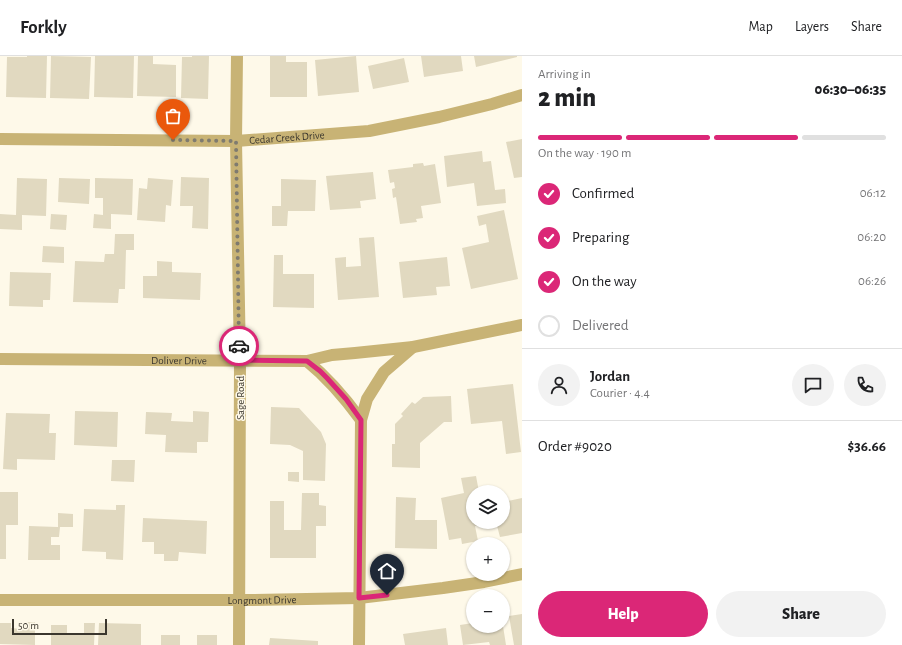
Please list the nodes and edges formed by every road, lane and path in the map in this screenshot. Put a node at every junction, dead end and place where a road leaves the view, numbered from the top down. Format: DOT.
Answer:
graph roads {
  1 [pos="237,56"];
  2 [pos="522,95"];
  3 [pos="0,139"];
  4 [pos="236,141"];
  5 [pos="522,325"];
  6 [pos="412,347"];
  7 [pos="0,359"];
  8 [pos="240,360"];
  9 [pos="307,361"];
  10 [pos="361,420"];
  11 [pos="522,574"];
  12 [pos="359,598"];
  13 [pos="0,600"];
  14 [pos="239,600"];
  15 [pos="239,645"];
  16 [pos="359,645"];
  1 -- 4 [label="street, Sage Road"];
  2 -- 4 [label="street, Cedar Creek Drive"];
  3 -- 4 [label="street, Cedar Creek Drive"];
  4 -- 8 [label="street, Sage Road"];
  5 -- 6 [label="street, Doliver Drive"];
  6 -- 9 [label="street, Doliver Drive"];
  6 -- 10 [label="street"];
  7 -- 8 [label="street, Doliver Drive"];
  8 -- 9 [label="street, Doliver Drive"];
  8 -- 14 [label="street, Sage Road"];
  9 -- 10 [label="street"];
  10 -- 12 [label="street"];
  11 -- 12 [label="street, Longmont Drive"];
  12 -- 14 [label="street, Longmont Drive"];
  12 -- 16 [label="street"];
  13 -- 14 [label="street, Longmont Drive"];
  14 -- 15 [label="street, Sage Road"];
}
